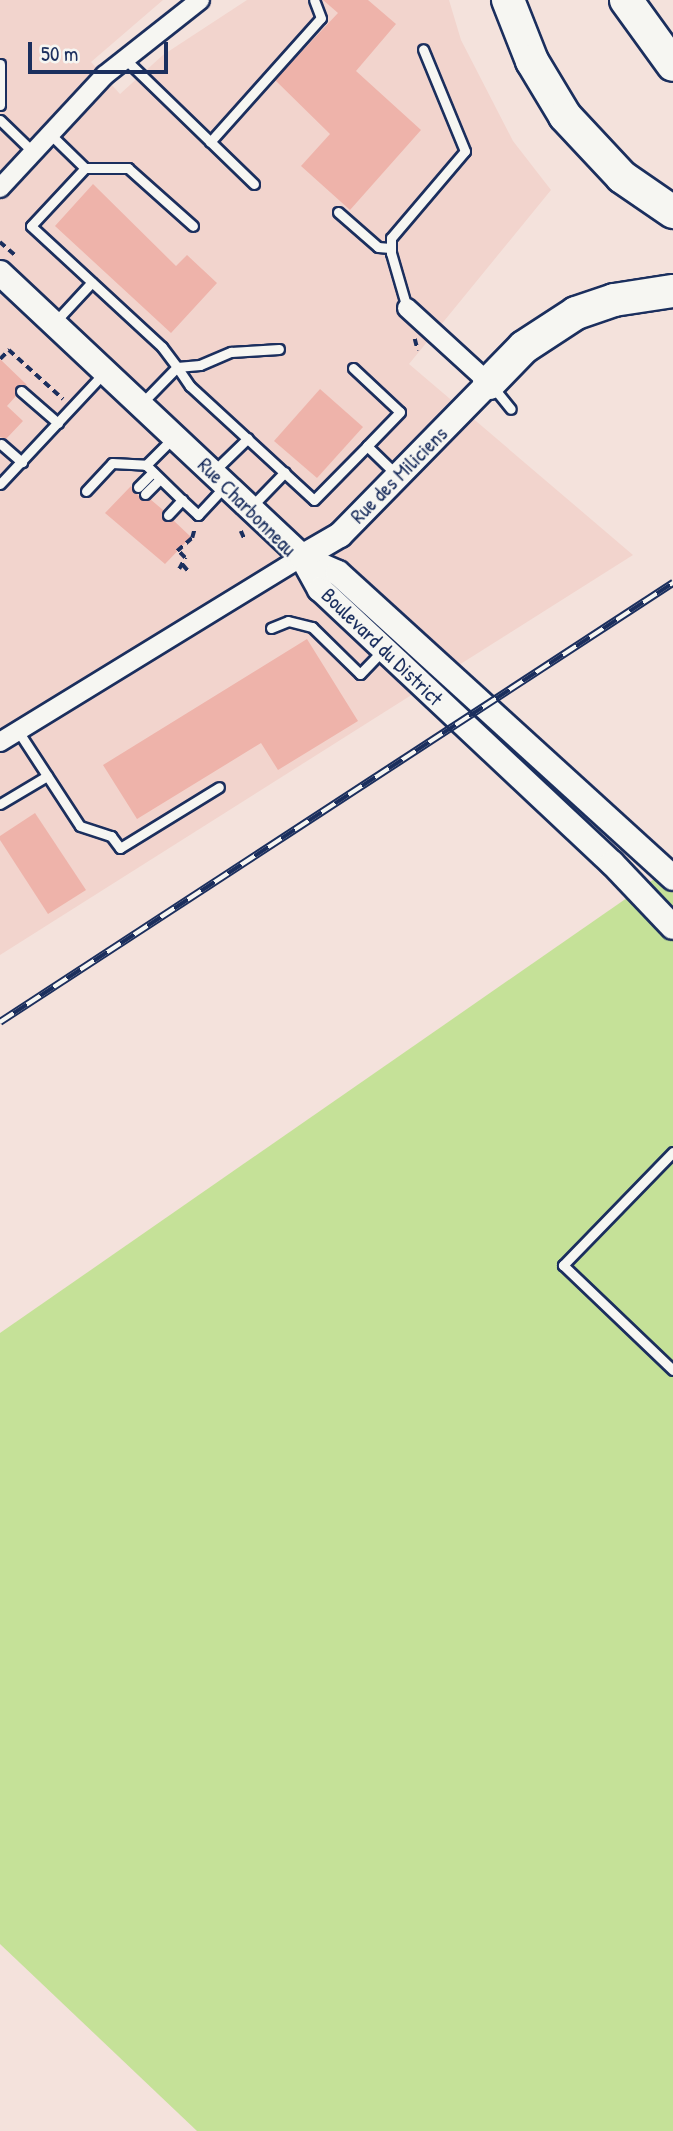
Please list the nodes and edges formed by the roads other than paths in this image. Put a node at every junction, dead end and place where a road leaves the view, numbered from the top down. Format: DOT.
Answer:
graph roads {
  1 [pos="200,0"];
  2 [pos="314,0"];
  3 [pos="508,0"];
  4 [pos="626,0"];
  5 [pos="423,49"];
  6 [pos="124,58"];
  7 [pos="0,64"];
  8 [pos="673,65"];
  9 [pos="0,105"];
  10 [pos="0,120"];
  11 [pos="50,134"];
  12 [pos="210,142"];
  13 [pos="33,152"];
  14 [pos="85,168"];
  15 [pos="254,184"];
  16 [pos="0,188"];
  17 [pos="338,212"];
  18 [pos="673,212"];
  19 [pos="193,226"];
  20 [pos="390,248"];
  21 [pos="0,273"];
  22 [pos="92,282"];
  23 [pos="673,291"];
  24 [pos="407,308"];
  25 [pos="54,323"];
  26 [pos="279,349"];
  27 [pos="177,367"];
  28 [pos="353,368"];
  29 [pos="106,372"];
  30 [pos="489,383"];
  31 [pos="21,391"];
  32 [pos="140,404"];
  33 [pos="511,409"];
  34 [pos="58,423"];
  35 [pos="174,436"];
  36 [pos="248,438"];
  37 [pos="1,444"];
  38 [pos="367,446"];
  39 [pos="22,461"];
  40 [pos="149,468"];
  41 [pos="285,472"];
  42 [pos="399,477"];
  43 [pos="160,479"];
  44 [pos="220,479"];
  45 [pos="0,484"];
  46 [pos="86,491"];
  47 [pos="183,500"];
  48 [pos="250,508"];
  49 [pos="168,515"];
  50 [pos="302,557"];
  51 [pos="271,628"];
  52 [pos="384,650"];
  53 [pos="18,731"];
  54 [pos="0,742"];
  55 [pos="47,776"];
  56 [pos="219,787"];
  57 [pos="0,804"];
  58 [pos="673,878"];
  59 [pos="673,927"];
  60 [pos="673,1152"];
  61 [pos="673,1370"];
  1 -- 6 [label="street"];
  2 -- 12 [label="lane"];
  3 -- 18 [label="highway"];
  4 -- 8 [label="highway"];
  5 -- 20 [label="lane"];
  6 -- 11 [label="street"];
  6 -- 12 [label="lane"];
  7 -- 9 [label="lane"];
  10 -- 13 [label="lane"];
  11 -- 13 [label="street"];
  11 -- 14 [label="lane"];
  12 -- 15 [label="lane"];
  13 -- 16 [label="street"];
  14 -- 19 [label="lane"];
  14 -- 22 [label="lane"];
  17 -- 20 [label="lane"];
  20 -- 24 [label="lane"];
  21 -- 25 [label="street, Rue Charbonneau"];
  22 -- 25 [label="lane"];
  22 -- 27 [label="lane"];
  23 -- 30 [label="highway"];
  24 -- 30 [label="street"];
  25 -- 29 [label="street, Rue Charbonneau"];
  26 -- 27 [label="lane"];
  27 -- 32 [label="lane"];
  27 -- 36 [label="lane"];
  28 -- 38 [label="lane"];
  29 -- 32 [label="street, Rue Charbonneau"];
  29 -- 34 [label="lane"];
  30 -- 33 [label="lane"];
  30 -- 42 [label="street, Rue des Miliciens"];
  31 -- 34 [label="lane"];
  32 -- 35 [label="street, Rue Charbonneau"];
  34 -- 39 [label="lane"];
  35 -- 40 [label="lane"];
  35 -- 44 [label="street, Rue Charbonneau"];
  36 -- 41 [label="lane"];
  36 -- 44 [label="lane"];
  37 -- 39 [label="lane"];
  38 -- 41 [label="lane"];
  38 -- 42 [label="lane"];
  39 -- 45 [label="lane"];
  40 -- 43 [label="lane"];
  40 -- 43 [label="lane"];
  40 -- 46 [label="lane"];
  41 -- 48 [label="lane"];
  42 -- 50 [label="street, Rue des Miliciens"];
  43 -- 47 [label="lane"];
  44 -- 47 [label="lane"];
  44 -- 48 [label="street, Rue Charbonneau"];
  47 -- 49 [label="lane"];
  48 -- 50 [label="street, Rue Charbonneau"];
  50 -- 52 [label="street, Boulevard du District"];
  50 -- 53 [label="street, Rue Charbonneau"];
  50 -- 58 [label="street, Boulevard du District"];
  51 -- 52 [label="lane"];
  52 -- 59 [label="street, Boulevard du District"];
  53 -- 54 [label="street, Rue Charbonneau"];
  53 -- 55 [label="lane"];
  55 -- 56 [label="lane"];
  55 -- 57 [label="lane"];
  60 -- 61 [label="lane"];
}
